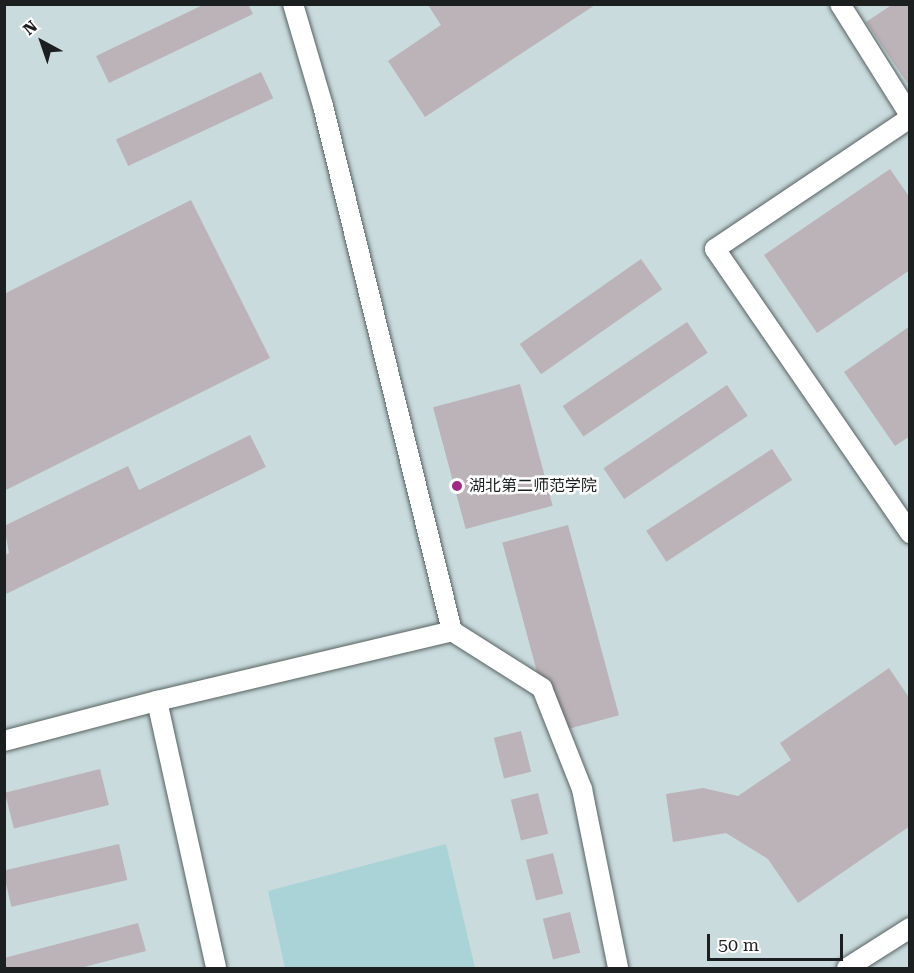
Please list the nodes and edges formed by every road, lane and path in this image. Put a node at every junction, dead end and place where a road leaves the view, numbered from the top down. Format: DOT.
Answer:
graph roads {
  1 [pos="293,4"];
  2 [pos="840,4"];
  3 [pos="909,117"];
  4 [pos="909,533"];
  5 [pos="452,632"];
  6 [pos="157,701"];
  7 [pos="4,741"];
  8 [pos="909,928"];
  9 [pos="216,969"];
  10 [pos="618,969"];
  11 [pos="846,969"];
  1 -- 5 [label="street"];
  2 -- 3 [label="street"];
  3 -- 4 [label="street"];
  5 -- 6 [label="street"];
  5 -- 10 [label="street"];
  6 -- 7 [label="street"];
  6 -- 9 [label="street"];
  8 -- 11 [label="street"];
}
